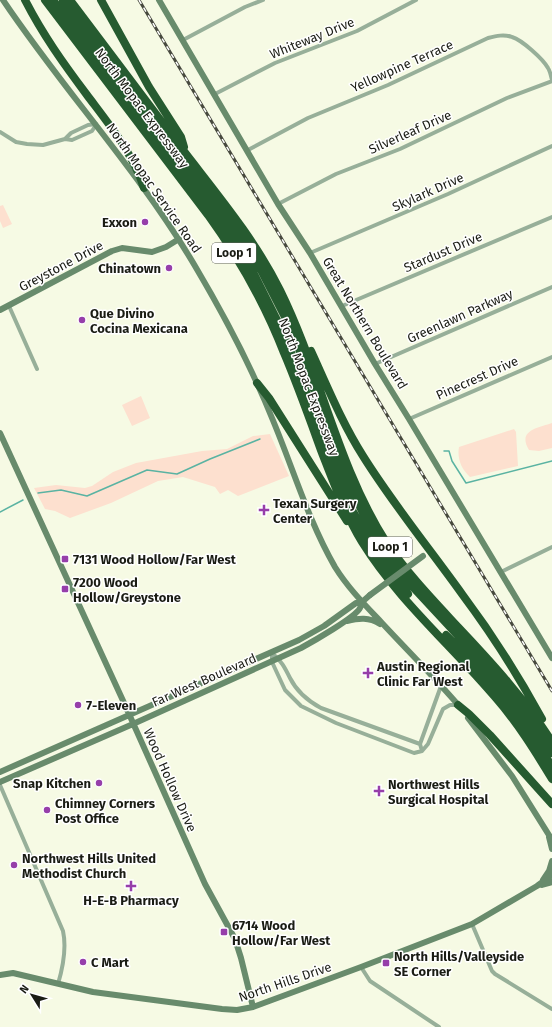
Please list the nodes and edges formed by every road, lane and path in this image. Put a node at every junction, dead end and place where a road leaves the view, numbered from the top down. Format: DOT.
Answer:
graph roads {
  1 [pos="3,0"];
  2 [pos="24,0"];
  3 [pos="45,0"];
  4 [pos="53,0"];
  5 [pos="63,0"];
  6 [pos="70,0"];
  7 [pos="101,0"];
  8 [pos="159,0"];
  9 [pos="263,0"];
  10 [pos="416,0"];
  11 [pos="183,40"];
  12 [pos="552,80"];
  13 [pos="215,94"];
  14 [pos="96,124"];
  15 [pos="0,132"];
  16 [pos="65,139"];
  17 [pos="552,146"];
  18 [pos="248,150"];
  19 [pos="185,152"];
  20 [pos="144,188"];
  21 [pos="278,204"];
  22 [pos="552,217"];
  23 [pos="179,239"];
  24 [pos="310,254"];
  25 [pos="552,287"];
  26 [pos="9,306"];
  27 [pos="342,306"];
  28 [pos="0,310"];
  29 [pos="296,324"];
  30 [pos="552,357"];
  31 [pos="375,364"];
  32 [pos="37,370"];
  33 [pos="257,383"];
  34 [pos="409,419"];
  35 [pos="0,433"];
  36 [pos="362,541"];
  37 [pos="552,547"];
  38 [pos="426,553"];
  39 [pos="501,572"];
  40 [pos="362,602"];
  41 [pos="344,622"];
  42 [pos="388,629"];
  43 [pos="272,653"];
  44 [pos="279,658"];
  45 [pos="552,658"];
  46 [pos="471,660"];
  47 [pos="272,662"];
  48 [pos="441,686"];
  49 [pos="495,697"];
  50 [pos="458,705"];
  51 [pos="337,714"];
  52 [pos="130,716"];
  53 [pos="336,723"];
  54 [pos="133,724"];
  55 [pos="547,733"];
  56 [pos="552,742"];
  57 [pos="420,744"];
  58 [pos="422,751"];
  59 [pos="552,753"];
  60 [pos="552,766"];
  61 [pos="0,772"];
  62 [pos="552,779"];
  63 [pos="0,782"];
  64 [pos="0,785"];
  65 [pos="552,804"];
  66 [pos="548,834"];
  67 [pos="552,840"];
  68 [pos="552,849"];
  69 [pos="552,861"];
  70 [pos="552,875"];
  71 [pos="552,882"];
  72 [pos="536,886"];
  73 [pos="472,924"];
  74 [pos="361,967"];
  75 [pos="0,975"];
  76 [pos="58,984"];
  77 [pos="253,1007"];
  78 [pos="552,1009"];
  79 [pos="439,1027"];
  1 -- 14 [label="street, North Mopac Service Road"];
  2 -- 20 [label="highway"];
  3 -- 36 [label="highway, North Mopac Expressway / Loop 1"];
  4 -- 46 [label="highway"];
  5 -- 59 [label="highway"];
  6 -- 19 [label="highway, North Mopac Expressway / Loop 1"];
  7 -- 19 [label="highway"];
  8 -- 11 [label="street, Great Northern Boulevard"];
  9 -- 11 [label="street"];
  10 -- 13 [label="street, Whiteway Drive"];
  11 -- 13 [label="street, Great Northern Boulevard"];
  12 -- 18 [label="street, Yellowpine Terrace"];
  12 -- 21 [label="street, Silverleaf Drive"];
  13 -- 18 [label="street, Great Northern Boulevard"];
  14 -- 16 [label="street"];
  14 -- 16 [label="street"];
  14 -- 20 [label="street, North Mopac Service Road"];
  15 -- 16 [label="street"];
  17 -- 24 [label="street, Skylark Drive"];
  18 -- 21 [label="street, Great Northern Boulevard"];
  19 -- 29 [label="highway, North Mopac Expressway / Loop 1"];
  20 -- 23 [label="street, North Mopac Service Road"];
  21 -- 24 [label="street, Great Northern Boulevard"];
  22 -- 27 [label="street, Stardust Drive"];
  23 -- 26 [label="street, Greystone Drive"];
  23 -- 33 [label="street, North Mopac Service Road"];
  24 -- 27 [label="street, Great Northern Boulevard"];
  25 -- 31 [label="street, Greenlawn Parkway"];
  26 -- 28 [label="street, Greystone Drive"];
  26 -- 32 [label="street"];
  27 -- 31 [label="street, Great Northern Boulevard"];
  29 -- 38 [label="highway"];
  29 -- 55 [label="highway, North Mopac Expressway / Loop 1"];
  30 -- 34 [label="street, Pinecrest Drive"];
  31 -- 34 [label="street, Great Northern Boulevard"];
  33 -- 36 [label="highway"];
  33 -- 40 [label="street, North Mopac Service Road"];
  34 -- 39 [label="street, Great Northern Boulevard"];
  35 -- 52 [label="street, Wood Hollow Drive"];
  36 -- 49 [label="highway, North Mopac Expressway / Loop 1"];
  37 -- 39 [label="street"];
  38 -- 40 [label="street, Far West Boulevard, bridge"];
  38 -- 55 [label="highway"];
  39 -- 45 [label="street, Great Northern Boulevard"];
  40 -- 41 [label="street, Far West Boulevard"];
  40 -- 42 [label="street, North Mopac Service Road"];
  40 -- 43 [label="street, Far West Boulevard"];
  41 -- 42 [label="street"];
  41 -- 44 [label="street, Far West Boulevard"];
  42 -- 48 [label="street, North Mopac Service Road"];
  43 -- 44 [label="street"];
  43 -- 47 [label="street"];
  43 -- 52 [label="street, Far West Boulevard"];
  44 -- 47 [label="street, Far West Boulevard"];
  44 -- 51 [label="street"];
  46 -- 49 [label="highway"];
  46 -- 60 [label="highway"];
  47 -- 53 [label="street"];
  47 -- 54 [label="street, Far West Boulevard"];
  48 -- 50 [label="street, North Mopac Service Road"];
  48 -- 57 [label="street"];
  49 -- 62 [label="highway, North Mopac Expressway / Loop 1"];
  50 -- 58 [label="street"];
  50 -- 65 [label="highway"];
  50 -- 66 [label="street, North Mopac Service Road"];
  51 -- 53 [label="street"];
  51 -- 57 [label="street"];
  52 -- 54 [label="street, Wood Hollow Drive"];
  52 -- 61 [label="street, Far West Boulevard"];
  53 -- 58 [label="street"];
  54 -- 63 [label="street, Far West Boulevard"];
  54 -- 77 [label="street, Wood Hollow Drive"];
  55 -- 56 [label="highway, North Mopac Expressway / Loop 1"];
  57 -- 58 [label="street"];
  64 -- 76 [label="street"];
  66 -- 67 [label="street, North Mopac Service Road"];
  66 -- 68 [label="street"];
  69 -- 72 [label="street"];
  70 -- 72 [label="street, North Hills Drive"];
  71 -- 72 [label="street, North Hills Drive"];
  72 -- 73 [label="street, North Hills Drive"];
  73 -- 74 [label="street, North Hills Drive"];
  73 -- 78 [label="street"];
  74 -- 77 [label="street, North Hills Drive"];
  74 -- 79 [label="street"];
  75 -- 76 [label="street, North Hills Drive"];
  76 -- 77 [label="street, North Hills Drive"];
}
